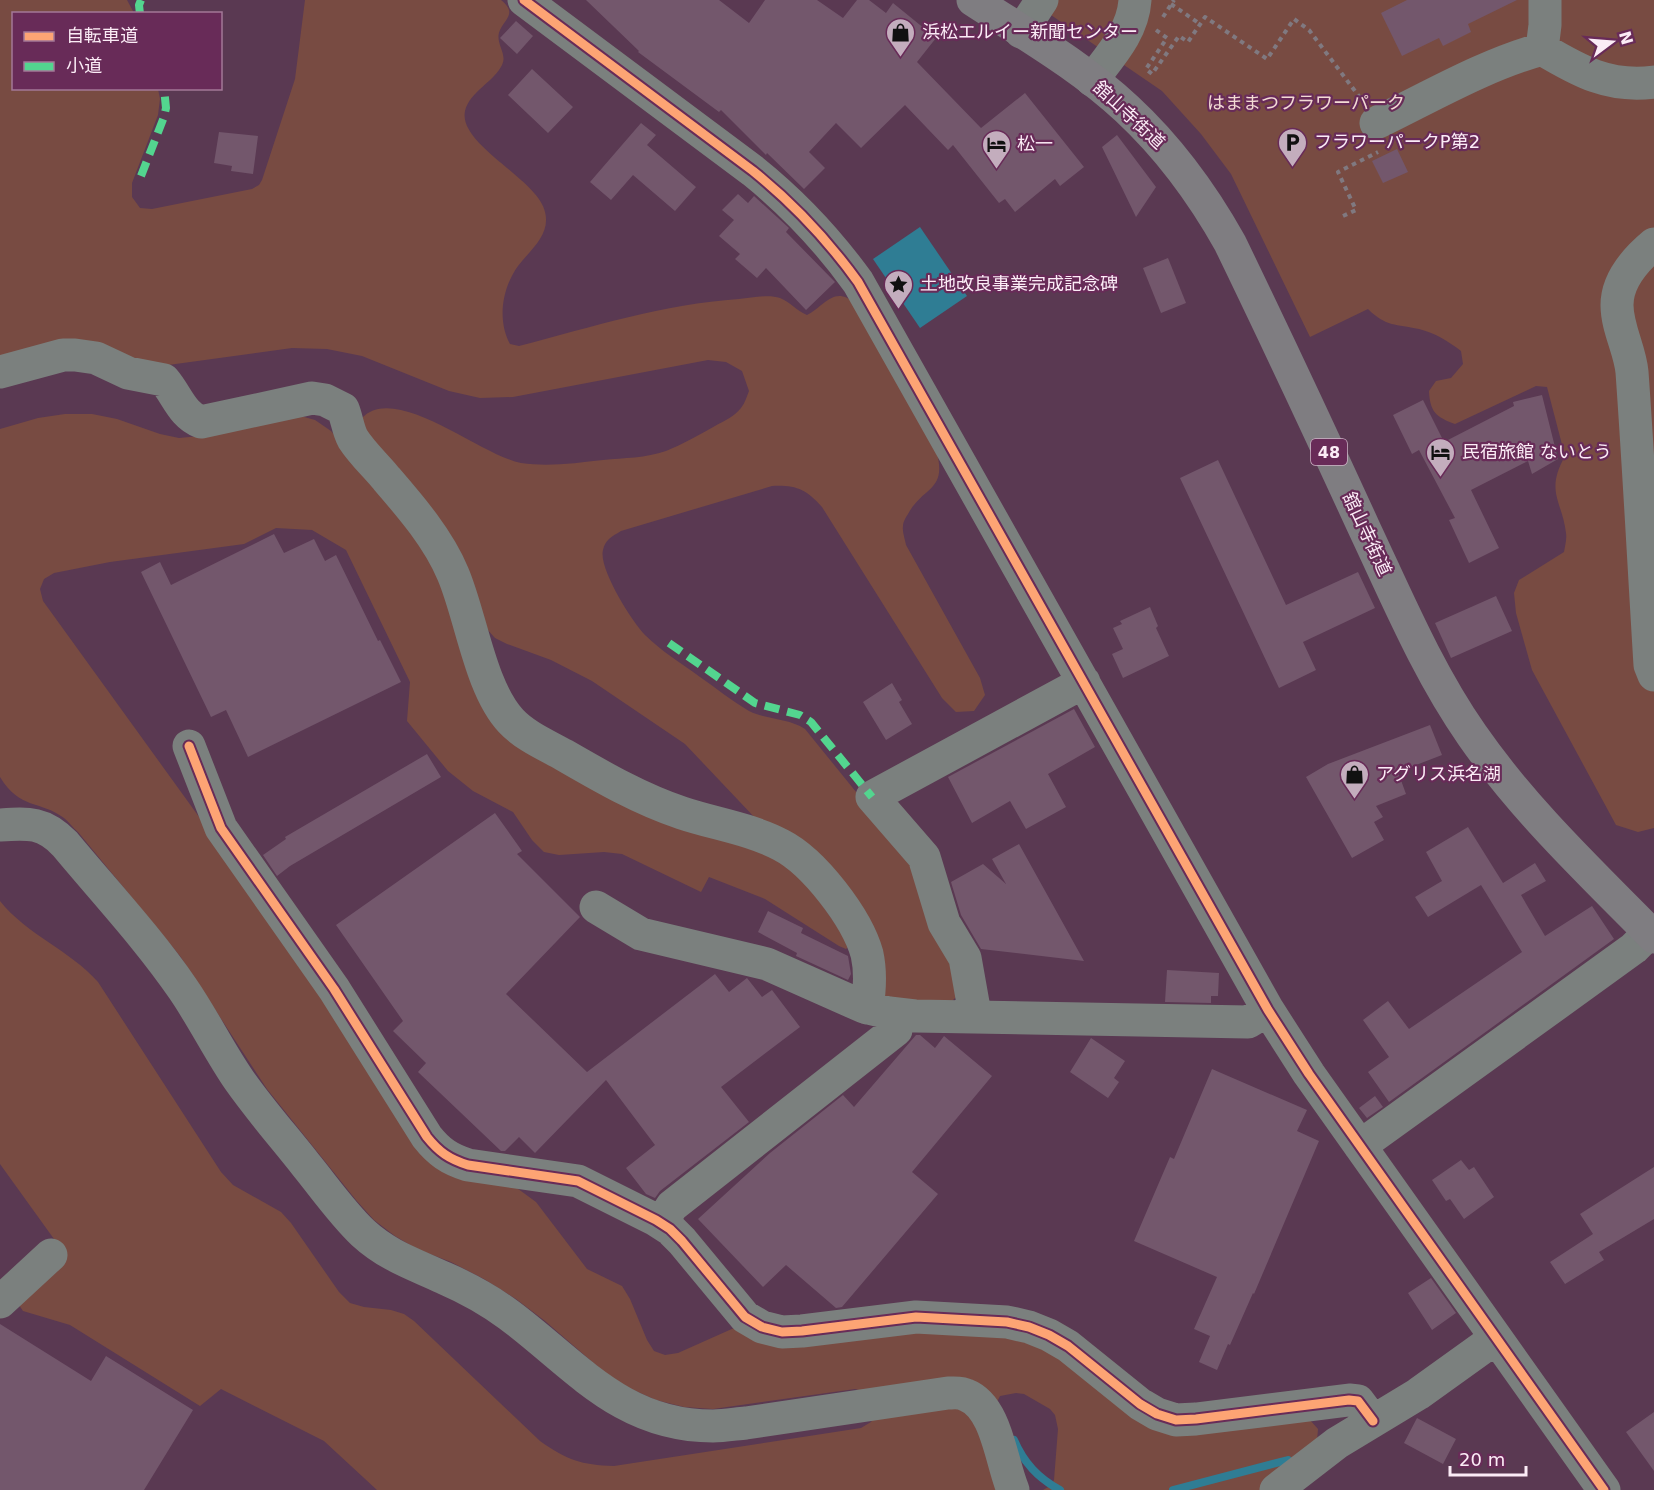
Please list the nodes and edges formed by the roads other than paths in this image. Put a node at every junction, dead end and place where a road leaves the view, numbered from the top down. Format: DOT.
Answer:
graph roads {
  1 [pos="524,0"];
  2 [pos="973,0"];
  3 [pos="1042,0"];
  4 [pos="1135,0"];
  5 [pos="1545,0"];
  6 [pos="1021,32"];
  7 [pos="1542,49"];
  8 [pos="1092,80"];
  9 [pos="1654,82"];
  10 [pos="1377,126"];
  11 [pos="1654,244"];
  12 [pos="0,372"];
  13 [pos="1654,675"];
  14 [pos="1084,682"];
  15 [pos="189,746"];
  16 [pos="0,825"];
  17 [pos="596,907"];
  18 [pos="1652,934"];
  19 [pos="1268,1010"];
  20 [pos="882,1011"];
  21 [pos="972,1017"];
  22 [pos="1360,1146"];
  23 [pos="661,1223"];
  24 [pos="51,1255"];
  25 [pos="0,1302"];
  26 [pos="1496,1338"];
  27 [pos="1373,1421"];
  28 [pos="1013,1490"];
  29 [pos="1276,1490"];
  30 [pos="1604,1490"];
  1 -- 14 [label="street"];
  2 -- 6 [label="main road, 舘山寺街道 / 48"];
  3 -- 6 [label="street"];
  4 -- 8 [label="street"];
  5 -- 7 [label="street"];
  6 -- 8 [label="main road, 舘山寺街道 / 48"];
  7 -- 9 [label="street"];
  7 -- 10 [label="street"];
  8 -- 18 [label="main road, 舘山寺街道 / 48"];
  11 -- 13 [label="street"];
  12 -- 20 [label="street"];
  14 -- 19 [label="street"];
  14 -- 21 [label="street"];
  15 -- 23 [label="street"];
  16 -- 28 [label="street"];
  17 -- 20 [label="street"];
  18 -- 22 [label="street"];
  19 -- 21 [label="street"];
  19 -- 22 [label="street"];
  20 -- 21 [label="street"];
  20 -- 23 [label="street"];
  22 -- 26 [label="street"];
  23 -- 27 [label="street"];
  24 -- 25 [label="street"];
  26 -- 27 [label="street"];
  26 -- 30 [label="street"];
  27 -- 29 [label="street"];
}
